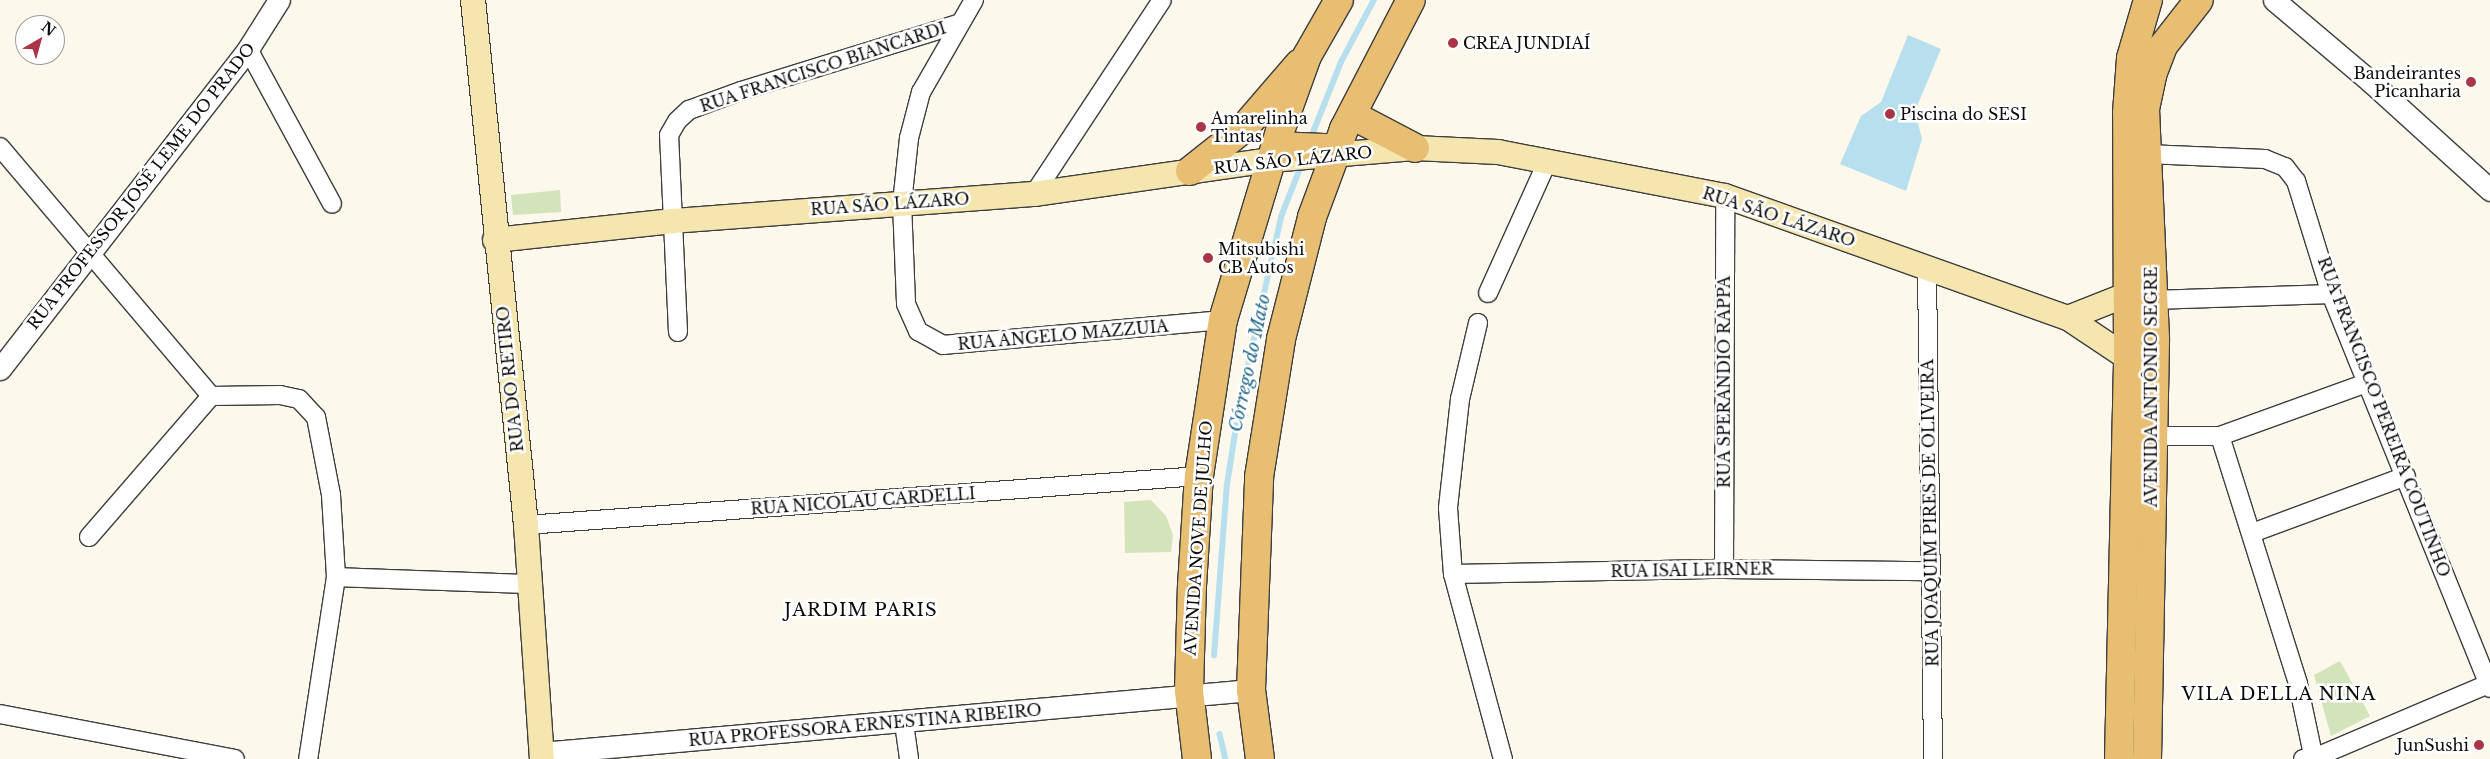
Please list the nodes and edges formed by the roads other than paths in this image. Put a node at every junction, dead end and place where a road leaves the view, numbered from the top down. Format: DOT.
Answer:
graph roads {
  1 [pos="279,0"];
  2 [pos="473,0"];
  3 [pos="974,0"];
  4 [pos="1162,0"];
  5 [pos="1338,0"];
  6 [pos="1411,0"];
  7 [pos="2148,0"];
  8 [pos="2189,0"];
  9 [pos="2199,0"];
  10 [pos="2274,0"];
  11 [pos="960,23"];
  12 [pos="2177,27"];
  13 [pos="248,49"];
  14 [pos="1307,56"];
  15 [pos="1352,116"];
  16 [pos="0,147"];
  17 [pos="1415,148"];
  18 [pos="1281,152"];
  19 [pos="1328,153"];
  20 [pos="2146,154"];
  21 [pos="1548,160"];
  22 [pos="1190,171"];
  23 [pos="2490,190"];
  24 [pos="1034,194"];
  25 [pos="1724,196"];
  26 [pos="902,203"];
  27 [pos="332,204"];
  28 [pos="673,221"];
  29 [pos="495,240"];
  30 [pos="91,253"];
  31 [pos="1926,268"];
  32 [pos="1488,293"];
  33 [pos="2332,294"];
  34 [pos="2126,295"];
  35 [pos="2154,300"];
  36 [pos="2068,318"];
  37 [pos="1223,320"];
  38 [pos="1478,323"];
  39 [pos="678,332"];
  40 [pos="2155,338"];
  41 [pos="2128,358"];
  42 [pos="0,369"];
  43 [pos="2368,382"];
  44 [pos="211,396"];
  45 [pos="2151,436"];
  46 [pos="2220,436"];
  47 [pos="1200,476"];
  48 [pos="2406,476"];
  49 [pos="526,525"];
  50 [pos="2252,533"];
  51 [pos="90,537"];
  52 [pos="1724,569"];
  53 [pos="1931,571"];
  54 [pos="1453,574"];
  55 [pos="336,577"];
  56 [pos="531,584"];
  57 [pos="2489,686"];
  58 [pos="1242,691"];
  59 [pos="1196,695"];
  60 [pos="0,714"];
  61 [pos="904,723"];
  62 [pos="541,756"];
  63 [pos="235,759"];
  64 [pos="308,759"];
  65 [pos="909,759"];
  66 [pos="1197,759"];
  67 [pos="1260,759"];
  68 [pos="1503,759"];
  69 [pos="1933,759"];
  70 [pos="2119,759"];
  71 [pos="2147,759"];
  72 [pos="2310,759"];
  1 -- 13 [label="street, RUA PROFESSOR JOSÉ LEME DO PRADO"];
  2 -- 29 [label="main road, RUA DO RETIRO"];
  3 -- 11 [label="street, RUA ÂNGELO MAZZUIA"];
  4 -- 24 [label="street"];
  5 -- 14 [label="main road, AVENIDA NOVE DE JULHO"];
  6 -- 15 [label="main road"];
  7 -- 34 [label="main road, AVENIDA ANTÔNIO SEGRE"];
  8 -- 12 [label="main road"];
  9 -- 12 [label="main road, AVENIDA ANTÔNIO SEGRE"];
  10 -- 23 [label="street"];
  11 -- 26 [label="street, RUA ÂNGELO MAZZUIA"];
  11 -- 28 [label="street, RUA FRANCISCO BIANCARDI"];
  12 -- 20 [label="main road, AVENIDA ANTÔNIO SEGRE"];
  13 -- 27 [label="street"];
  13 -- 30 [label="street, RUA PROFESSOR JOSÉ LEME DO PRADO"];
  14 -- 18 [label="main road, AVENIDA NOVE DE JULHO"];
  14 -- 22 [label="main road"];
  15 -- 17 [label="main road"];
  15 -- 19 [label="main road"];
  16 -- 30 [label="street"];
  17 -- 19 [label="main road, RUA SÃO LÁZARO"];
  17 -- 21 [label="main road, RUA SÃO LÁZARO"];
  18 -- 19 [label="main road"];
  18 -- 22 [label="main road, RUA SÃO LÁZARO"];
  18 -- 37 [label="main road, AVENIDA NOVE DE JULHO"];
  19 -- 58 [label="main road"];
  20 -- 33 [label="street, RUA FRANCISCO PEREIRA COUTINHO"];
  20 -- 35 [label="main road, AVENIDA ANTÔNIO SEGRE"];
  21 -- 25 [label="main road, RUA SÃO LÁZARO"];
  21 -- 32 [label="street"];
  22 -- 24 [label="main road, RUA SÃO LÁZARO"];
  24 -- 26 [label="main road, RUA SÃO LÁZARO"];
  25 -- 31 [label="main road, RUA SÃO LÁZARO"];
  25 -- 52 [label="street, RUA SPERANDIO RAPPA"];
  26 -- 28 [label="main road, RUA SÃO LÁZARO"];
  26 -- 37 [label="street, RUA ÂNGELO MAZZUIA"];
  28 -- 29 [label="main road, RUA SÃO LÁZARO"];
  28 -- 39 [label="street"];
  29 -- 49 [label="main road, RUA DO RETIRO"];
  30 -- 42 [label="street, RUA PROFESSOR JOSÉ LEME DO PRADO"];
  30 -- 44 [label="street"];
  31 -- 36 [label="main road, RUA SÃO LÁZARO"];
  31 -- 53 [label="street, RUA JOAQUIM PIRES DE OLIVEIRA"];
  33 -- 35 [label="street"];
  33 -- 43 [label="street, RUA FRANCISCO PEREIRA COUTINHO"];
  34 -- 36 [label="main road"];
  34 -- 40 [label="main road"];
  34 -- 41 [label="main road, AVENIDA ANTÔNIO SEGRE"];
  35 -- 40 [label="main road, AVENIDA ANTÔNIO SEGRE"];
  36 -- 41 [label="main road, RUA SÃO LÁZARO"];
  37 -- 47 [label="main road, AVENIDA NOVE DE JULHO"];
  38 -- 54 [label="street"];
  40 -- 45 [label="main road, AVENIDA ANTÔNIO SEGRE"];
  41 -- 70 [label="main road, AVENIDA ANTÔNIO SEGRE"];
  43 -- 46 [label="street"];
  43 -- 48 [label="street, RUA FRANCISCO PEREIRA COUTINHO"];
  44 -- 51 [label="street"];
  44 -- 55 [label="street"];
  45 -- 46 [label="street"];
  45 -- 71 [label="main road, AVENIDA ANTÔNIO SEGRE"];
  46 -- 50 [label="street"];
  47 -- 49 [label="street, RUA NICOLAU CARDELLI"];
  47 -- 59 [label="main road, AVENIDA NOVE DE JULHO"];
  48 -- 50 [label="street"];
  48 -- 57 [label="street, RUA FRANCISCO PEREIRA COUTINHO"];
  49 -- 56 [label="main road, RUA DO RETIRO"];
  50 -- 72 [label="street"];
  52 -- 53 [label="street, RUA ISAI LEIRNER"];
  52 -- 54 [label="street, RUA ISAI LEIRNER"];
  53 -- 69 [label="street, RUA JOAQUIM PIRES DE OLIVEIRA"];
  54 -- 68 [label="street"];
  55 -- 56 [label="street"];
  55 -- 64 [label="street"];
  56 -- 62 [label="main road, RUA DO RETIRO"];
  57 -- 72 [label="street"];
  58 -- 59 [label="street, RUA PROFESSORA ERNESTINA RIBEIRO"];
  58 -- 67 [label="main road"];
  59 -- 61 [label="street, RUA PROFESSORA ERNESTINA RIBEIRO"];
  59 -- 66 [label="main road, AVENIDA NOVE DE JULHO"];
  60 -- 63 [label="street"];
  61 -- 62 [label="street, RUA PROFESSORA ERNESTINA RIBEIRO"];
  61 -- 65 [label="street"];
}
